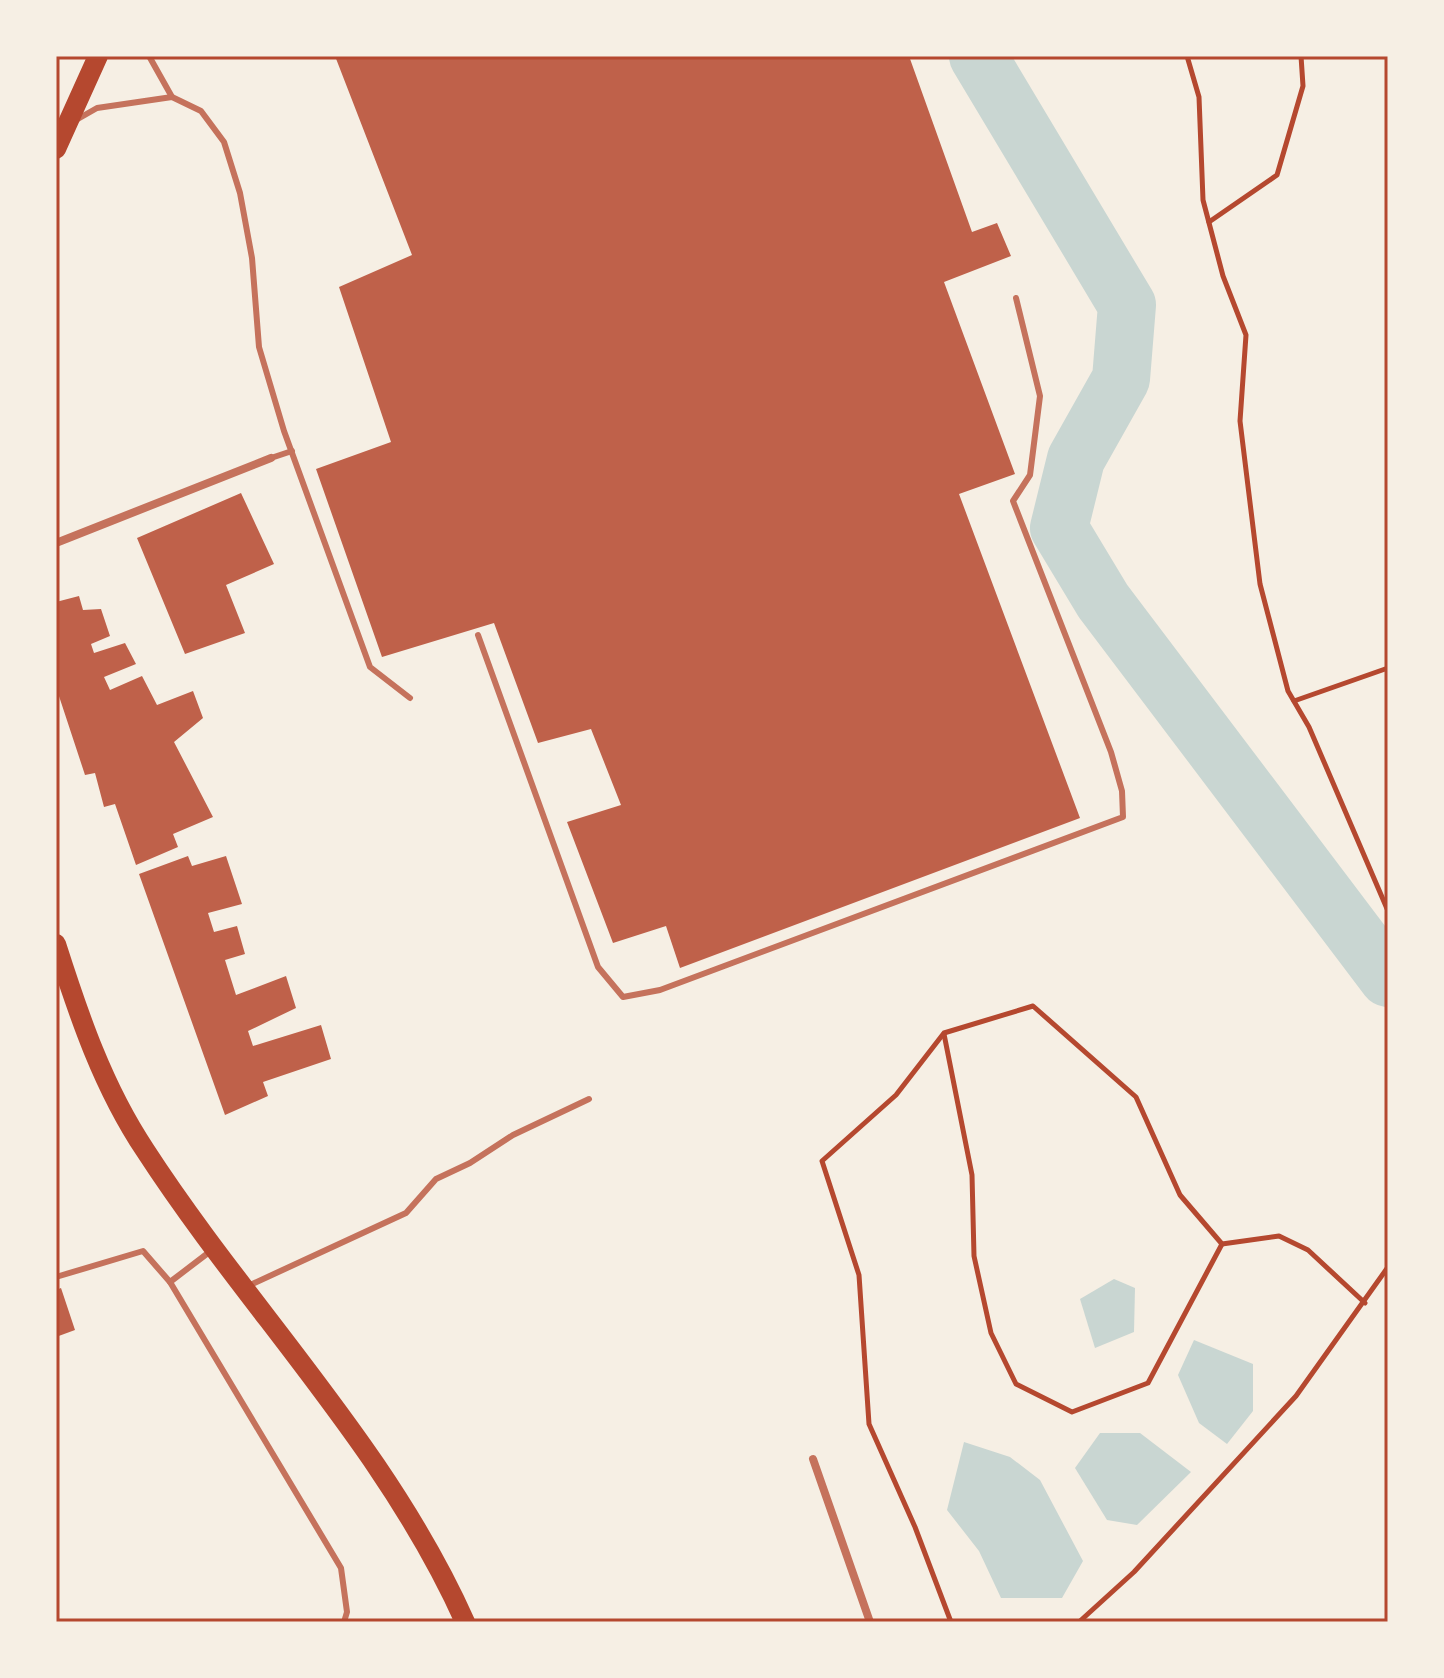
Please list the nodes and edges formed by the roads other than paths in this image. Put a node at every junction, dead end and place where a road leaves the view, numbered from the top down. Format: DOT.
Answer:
graph roads {
  1 [pos="98,56"];
  2 [pos="149,56"];
  3 [pos="172,97"];
  4 [pos="66,126"];
  5 [pos="56,149"];
  6 [pos="1016,298"];
  7 [pos="292,451"];
  8 [pos="271,458"];
  9 [pos="56,543"];
  10 [pos="478,635"];
  11 [pos="410,698"];
  12 [pos="56,944"];
  13 [pos="589,1099"];
  14 [pos="215,1248"];
  15 [pos="56,1277"];
  16 [pos="170,1282"];
  17 [pos="245,1288"];
  18 [pos="813,1459"];
  19 [pos="344,1622"];
  20 [pos="465,1622"];
  21 [pos="870,1622"];
  1 -- 4 [label="main road"];
  2 -- 3 [label="lane"];
  3 -- 4 [label="lane"];
  3 -- 7 [label="lane"];
  4 -- 5 [label="main road"];
  6 -- 10 [label="lane"];
  7 -- 8 [label="lane"];
  7 -- 11 [label="lane"];
  8 -- 9 [label="street"];
  12 -- 14 [label="main road"];
  13 -- 17 [label="lane"];
  14 -- 16 [label="lane"];
  14 -- 17 [label="main road"];
  15 -- 16 [label="lane"];
  16 -- 19 [label="lane"];
  17 -- 20 [label="main road"];
  18 -- 21 [label="street"];
}
